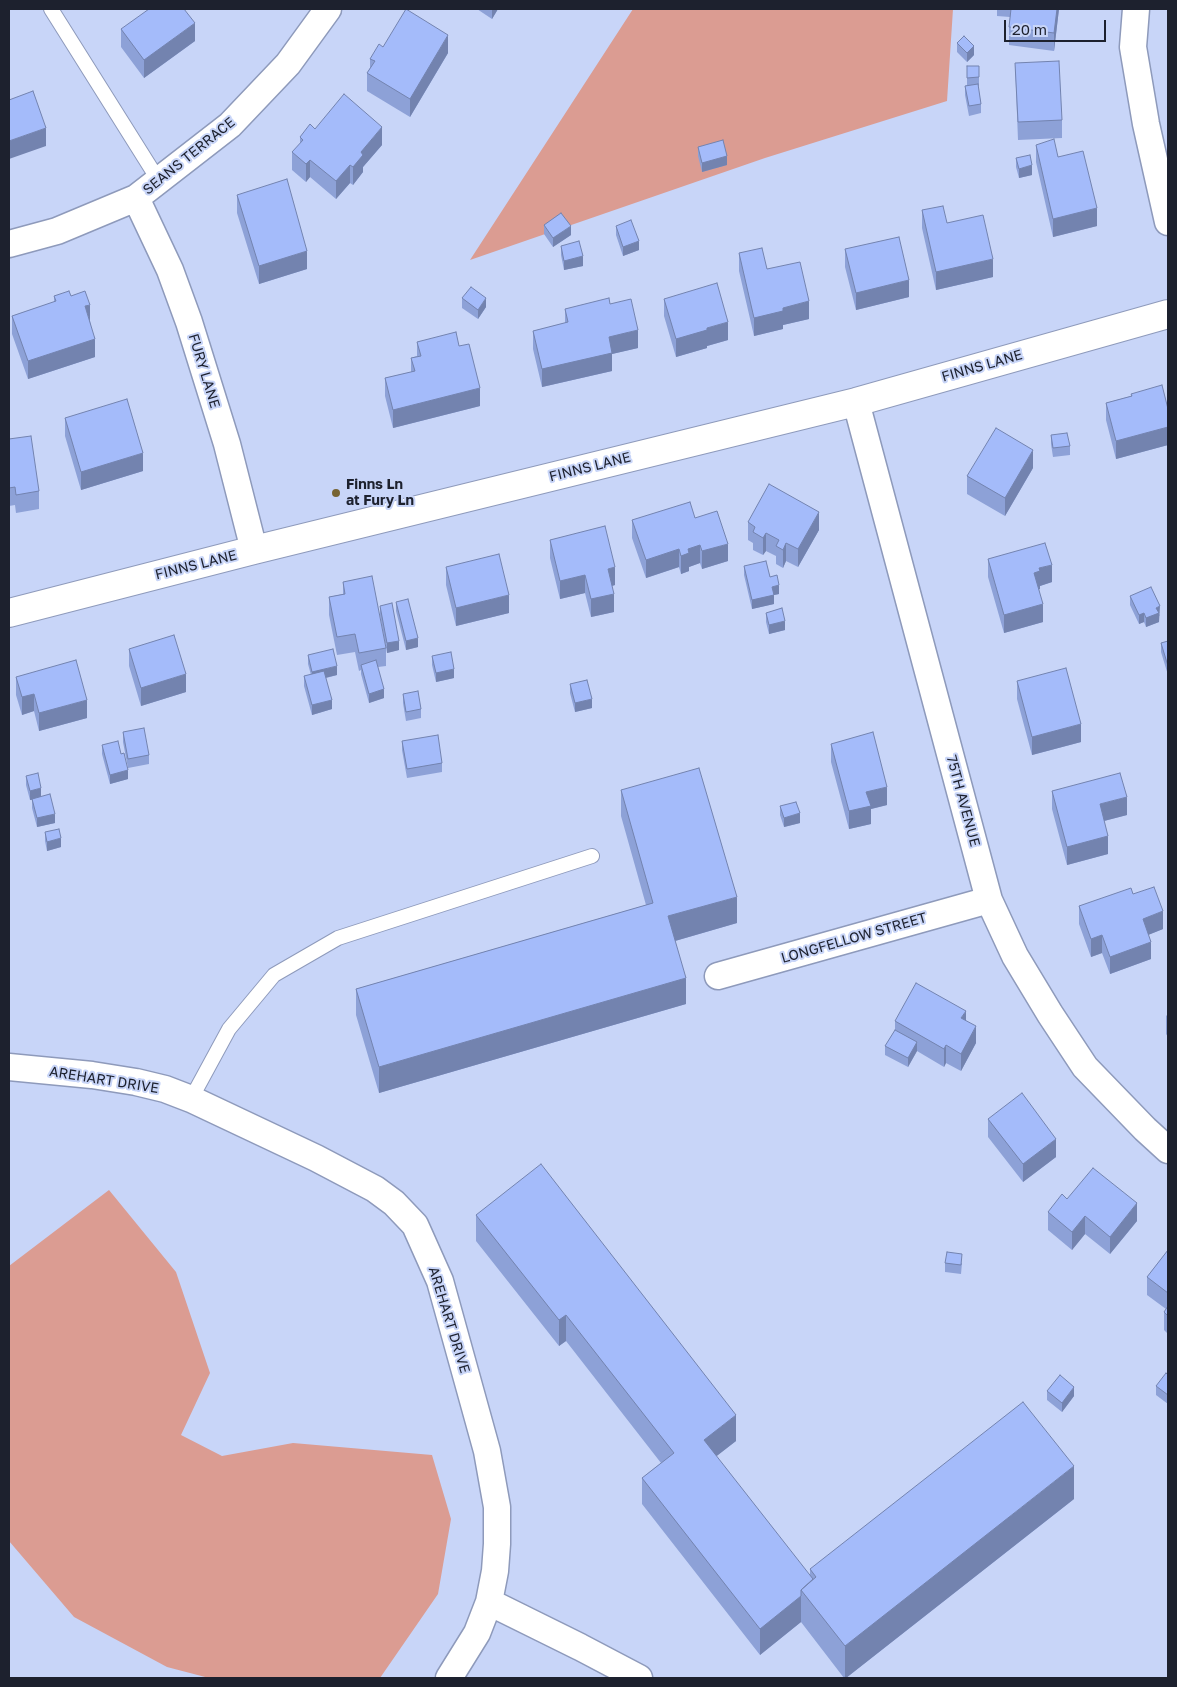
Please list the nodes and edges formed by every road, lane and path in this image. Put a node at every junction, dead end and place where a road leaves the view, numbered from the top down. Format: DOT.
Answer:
graph roads {
  1 [pos="51,9"];
  2 [pos="328,9"];
  3 [pos="1136,9"];
  4 [pos="159,181"];
  5 [pos="136,198"];
  6 [pos="1168,222"];
  7 [pos="9,244"];
  8 [pos="1168,314"];
  9 [pos="856,402"];
  10 [pos="254,550"];
  11 [pos="9,613"];
  12 [pos="592,856"];
  13 [pos="989,900"];
  14 [pos="718,976"];
  15 [pos="9,1067"];
  16 [pos="191,1099"];
  17 [pos="1168,1150"];
  18 [pos="489,1602"];
  19 [pos="448,1678"];
  20 [pos="639,1678"];
  1 -- 4 [label="lane"];
  2 -- 4 [label="street, SEANS TERRACE"];
  3 -- 6 [label="street"];
  4 -- 5 [label="street, SEANS TERRACE"];
  5 -- 7 [label="street, SEANS TERRACE"];
  5 -- 10 [label="street, FURY LANE"];
  8 -- 9 [label="street, FINNS LANE"];
  9 -- 10 [label="street, FINNS LANE"];
  9 -- 13 [label="street, 75TH AVENUE"];
  10 -- 11 [label="street, FINNS LANE"];
  12 -- 16 [label="lane"];
  13 -- 14 [label="street, LONGFELLOW STREET"];
  13 -- 17 [label="street, 75TH AVENUE"];
  15 -- 16 [label="street, AREHART DRIVE"];
  16 -- 18 [label="street, AREHART DRIVE"];
  18 -- 19 [label="street, AREHART DRIVE"];
  18 -- 20 [label="street"];
}
